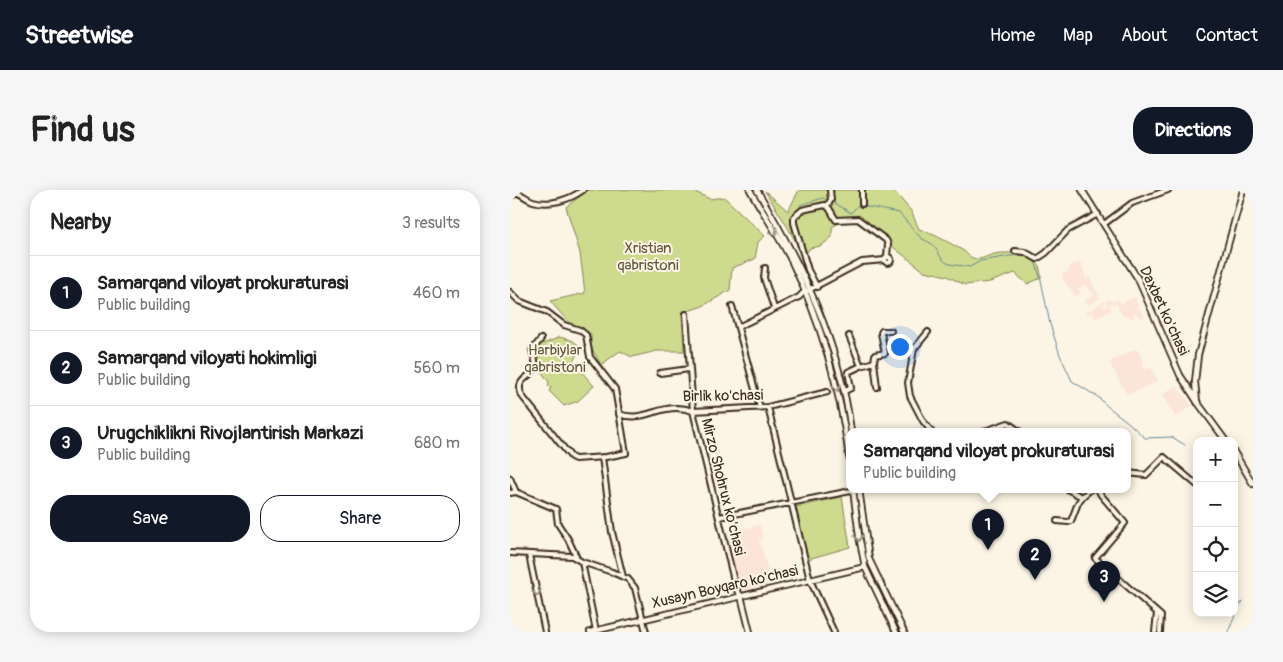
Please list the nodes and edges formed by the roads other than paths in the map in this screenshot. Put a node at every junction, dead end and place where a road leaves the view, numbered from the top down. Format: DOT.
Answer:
graph roads {
  1 [pos="583,190"];
  2 [pos="750,190"];
  3 [pos="757,190"];
  4 [pos="830,190"];
  5 [pos="862,190"];
  6 [pos="1082,190"];
  7 [pos="1168,190"];
  8 [pos="1243,190"];
  9 [pos="510,196"];
  10 [pos="862,204"];
  11 [pos="827,206"];
  12 [pos="1098,214"];
  13 [pos="1104,224"];
  14 [pos="1015,251"];
  15 [pos="765,268"];
  16 [pos="817,287"];
  17 [pos="811,290"];
  18 [pos="510,292"];
  19 [pos="805,292"];
  20 [pos="732,306"];
  21 [pos="774,308"];
  22 [pos="686,314"];
  23 [pos="738,327"];
  24 [pos="891,331"];
  25 [pos="928,332"];
  26 [pos="849,336"];
  27 [pos="541,340"];
  28 [pos="874,362"];
  29 [pos="861,366"];
  30 [pos="689,369"];
  31 [pos="660,373"];
  32 [pos="877,387"];
  33 [pos="844,391"];
  34 [pos="827,392"];
  35 [pos="1198,403"];
  36 [pos="768,407"];
  37 [pos="760,408"];
  38 [pos="692,411"];
  39 [pos="619,414"];
  40 [pos="850,428"];
  41 [pos="929,428"];
  42 [pos="994,428"];
  43 [pos="1015,428"];
  44 [pos="846,433"];
  45 [pos="1223,437"];
  46 [pos="602,457"];
  47 [pos="1238,462"];
  48 [pos="1131,473"];
  49 [pos="510,478"];
  50 [pos="1193,482"];
  51 [pos="1253,484"];
  52 [pos="846,491"];
  53 [pos="516,492"];
  54 [pos="510,493"];
  55 [pos="856,493"];
  56 [pos="857,493"];
  57 [pos="1074,493"];
  58 [pos="1087,493"];
  59 [pos="1100,493"];
  60 [pos="1082,498"];
  61 [pos="790,502"];
  62 [pos="719,517"];
  63 [pos="1057,521"];
  64 [pos="510,553"];
  65 [pos="529,554"];
  66 [pos="576,557"];
  67 [pos="582,562"];
  68 [pos="865,567"];
  69 [pos="623,577"];
  70 [pos="810,580"];
  71 [pos="741,596"];
  72 [pos="1157,613"];
  73 [pos="643,619"];
  74 [pos="545,632"];
  75 [pos="594,632"];
  76 [pos="646,632"];
  77 [pos="750,632"];
  78 [pos="834,632"];
  79 [pos="896,632"];
  80 [pos="904,632"];
  81 [pos="1155,632"];
  82 [pos="1160,632"];
  1 -- 9 [label="street"];
  2 -- 19 [label="main road, one-way"];
  3 -- 17 [label="main road"];
  4 -- 11 [label="street"];
  5 -- 10 [label="street"];
  6 -- 12 [label="main road, Daxbet ko'chasi"];
  7 -- 13 [label="street"];
  8 -- 35 [label="main road"];
  11 -- 16 [label="street"];
  11 -- 16 [label="street"];
  12 -- 13 [label="main road, Daxbet ko'chasi"];
  12 -- 14 [label="street"];
  13 -- 35 [label="main road, Daxbet ko'chasi"];
  15 -- 21 [label="street"];
  16 -- 17 [label="street"];
  17 -- 19 [label="street"];
  17 -- 33 [label="main road"];
  18 -- 39 [label="street"];
  19 -- 21 [label="street"];
  19 -- 44 [label="main road, one-way"];
  20 -- 23 [label="street"];
  21 -- 23 [label="street"];
  22 -- 30 [label="street, Mirzo Shohrux ko'chasi"];
  23 -- 37 [label="street"];
  24 -- 28 [label="street"];
  25 -- 41 [label="street"];
  26 -- 29 [label="street"];
  27 -- 46 [label="street"];
  28 -- 29 [label="street"];
  28 -- 32 [label="street"];
  29 -- 33 [label="street"];
  30 -- 31 [label="street"];
  30 -- 38 [label="street, Mirzo Shohrux ko'chasi"];
  33 -- 40 [label="main road"];
  34 -- 36 [label="street, Birlik ko'chasi"];
  35 -- 45 [label="main road, Daxbet ko'chasi"];
  36 -- 37 [label="street, Birlik ko'chasi"];
  36 -- 61 [label="street"];
  37 -- 38 [label="street, Birlik ko'chasi"];
  38 -- 39 [label="street, Birlik ko'chasi"];
  38 -- 62 [label="street, Mirzo Shohrux ko'chasi"];
  39 -- 46 [label="street"];
  42 -- 43 [label="street"];
  46 -- 69 [label="street"];
  47 -- 51 [label="main road"];
  48 -- 50 [label="street"];
  49 -- 53 [label="street"];
  52 -- 61 [label="street"];
  53 -- 54 [label="street"];
  53 -- 66 [label="street"];
  55 -- 68 [label="main road, one-way"];
  56 -- 80 [label="main road"];
  57 -- 60 [label="street"];
  58 -- 60 [label="street"];
  59 -- 72 [label="street"];
  60 -- 63 [label="street"];
  61 -- 62 [label="street"];
  61 -- 70 [label="street"];
  62 -- 71 [label="street, Mirzo Shohrux ko'chasi"];
  64 -- 65 [label="street"];
  65 -- 66 [label="street"];
  65 -- 74 [label="street, one-way"];
  66 -- 67 [label="street"];
  67 -- 69 [label="street"];
  67 -- 75 [label="street"];
  68 -- 70 [label="main road, Xusayn Boyqaro ko'chasi"];
  68 -- 79 [label="main road"];
  69 -- 73 [label="street"];
  70 -- 71 [label="main road, Xusayn Boyqaro ko'chasi"];
  70 -- 78 [label="street"];
  71 -- 73 [label="main road, Xusayn Boyqaro ko'chasi"];
  71 -- 77 [label="main road"];
  72 -- 81 [label="street"];
  72 -- 82 [label="street"];
  73 -- 75 [label="main road, Xusayn Boyqaro ko'chasi"];
  73 -- 76 [label="street"];
}
